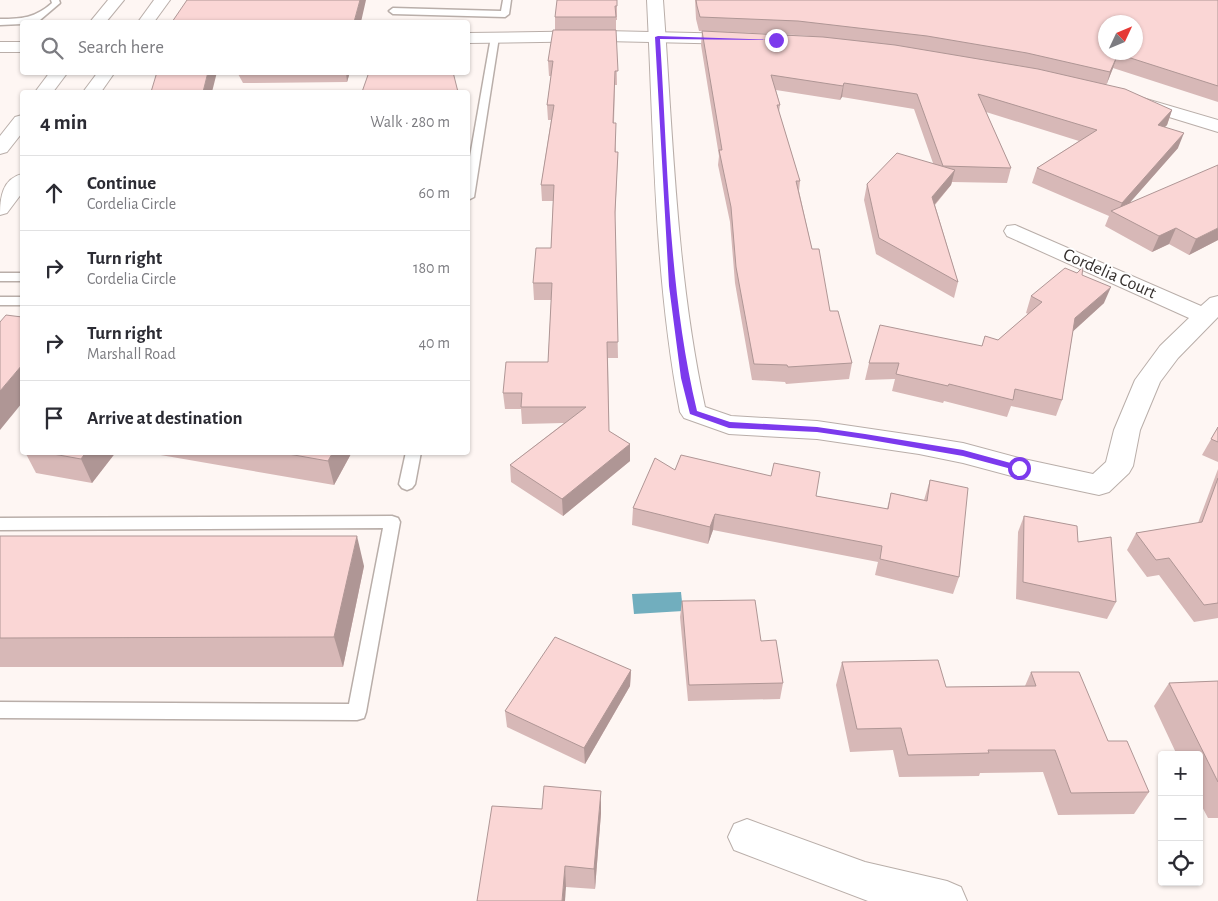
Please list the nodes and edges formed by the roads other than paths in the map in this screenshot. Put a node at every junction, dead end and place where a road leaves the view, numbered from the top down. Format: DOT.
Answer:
graph roads {
  1 [pos="55,0"];
  2 [pos="116,0"];
  3 [pos="162,0"];
  4 [pos="387,0"];
  5 [pos="507,0"];
  6 [pos="655,0"];
  7 [pos="393,11"];
  8 [pos="30,20"];
  9 [pos="100,20"];
  10 [pos="147,20"];
  11 [pos="397,20"];
  12 [pos="0,22"];
  13 [pos="20,22"];
  14 [pos="495,37"];
  15 [pos="658,37"];
  16 [pos="470,38"];
  17 [pos="759,40"];
  18 [pos="0,47"];
  19 [pos="20,47"];
  20 [pos="58,75"];
  21 [pos="105,75"];
  22 [pos="46,90"];
  23 [pos="94,90"];
  24 [pos="1120,97"];
  25 [pos="482,116"];
  26 [pos="470,117"];
  27 [pos="20,123"];
  28 [pos="1218,126"];
  29 [pos="0,148"];
  30 [pos="20,183"];
  31 [pos="470,185"];
  32 [pos="0,209"];
  33 [pos="1015,231"];
  34 [pos="0,277"];
  35 [pos="20,277"];
  36 [pos="0,301"];
  37 [pos="20,301"];
  38 [pos="1211,310"];
  39 [pos="413,455"];
  40 [pos="407,484"];
  41 [pos="0,524"];
  42 [pos="0,710"];
  43 [pos="748,837"];
  44 [pos="947,901"];
  1 -- 8 [label="lane"];
  2 -- 9 [label="street"];
  3 -- 10 [label="street"];
  4 -- 7 [label="lane"];
  5 -- 7 [label="lane"];
  6 -- 15 [label="street"];
  7 -- 11 [label="lane"];
  12 -- 13 [label="lane"];
  14 -- 15 [label="street"];
  14 -- 16 [label="street"];
  14 -- 25 [label="lane"];
  15 -- 17 [label="street"];
  15 -- 38 [label="street"];
  18 -- 19 [label="street"];
  20 -- 22 [label="street"];
  21 -- 23 [label="street"];
  24 -- 28 [label="street"];
  25 -- 26 [label="lane"];
  25 -- 31 [label="lane"];
  27 -- 29 [label="street"];
  30 -- 32 [label="street"];
  33 -- 38 [label="street, Cordelia Court"];
  34 -- 35 [label="lane"];
  36 -- 37 [label="lane"];
  39 -- 40 [label="lane"];
  41 -- 42 [label="lane"];
  43 -- 44 [label="street"];
}
